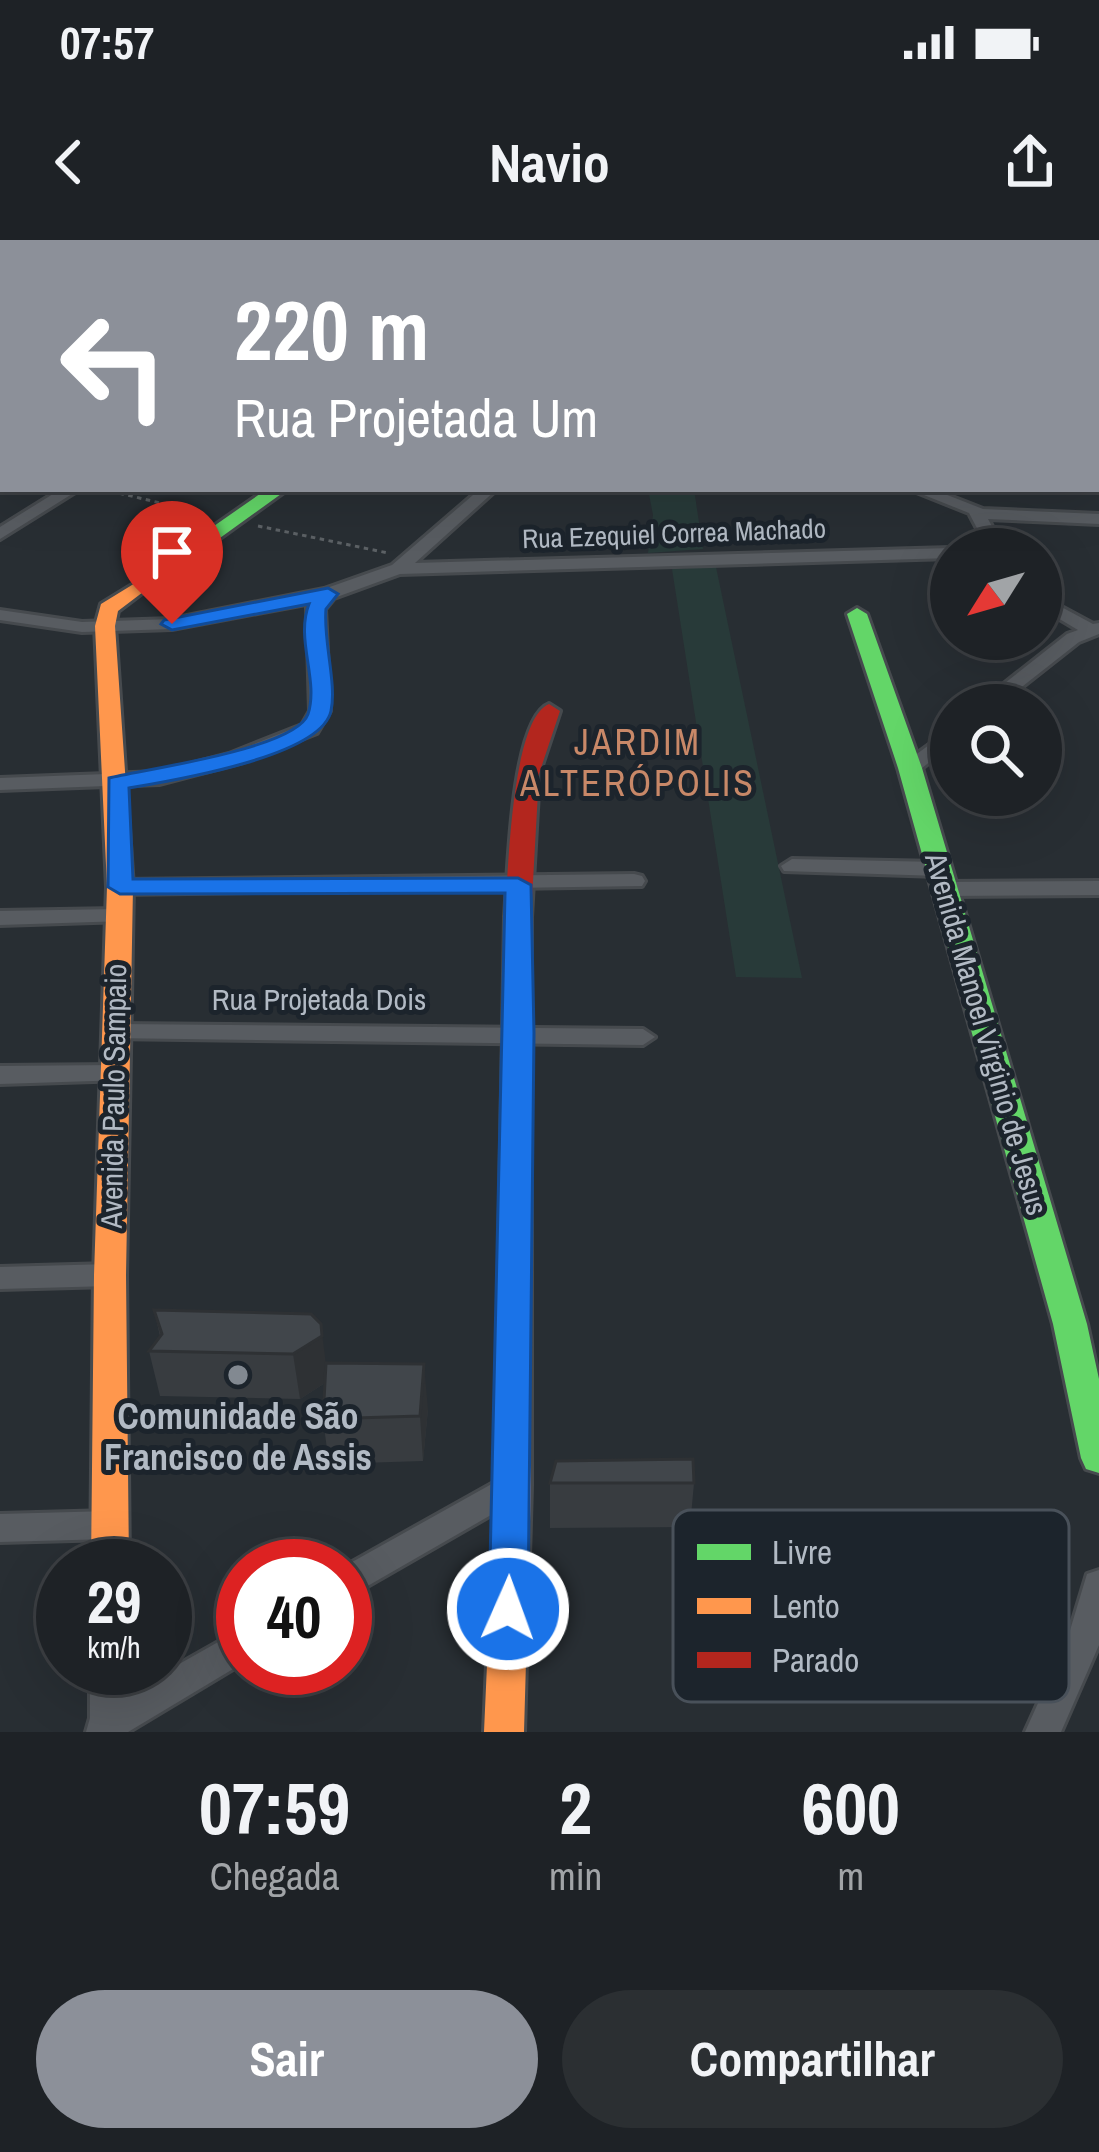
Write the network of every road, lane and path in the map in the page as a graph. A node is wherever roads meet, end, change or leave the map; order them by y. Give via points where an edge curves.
1 (67, 492) edge
2 (275, 492) edge
3 (486, 492) edge
4 (926, 492) edge
5 (978, 514) junction
6 (1096, 516) edge
7 (985, 528) edge
8 (0, 534) edge
9 (930, 554) edge
10 (398, 569) junction
11 (328, 594) junction
12 (1062, 612) edge
13 (857, 614) dead end
14 (0, 615) edge
15 (105, 626) junction
16 (1094, 628) edge
17 (1016, 684) edge
18 (549, 710) dead end
19 (930, 752) edge
20 (910, 768) junction
21 (117, 783) junction
22 (0, 784) edge
23 (792, 866) dead end
24 (942, 879) junction
25 (634, 881) dead end
26 (518, 885) junction
27 (120, 887) junction
28 (1099, 889) edge
29 (117, 916) junction
30 (0, 918) edge
31 (119, 1032) junction
32 (520, 1033) junction
33 (643, 1037) dead end
34 (116, 1074) junction
35 (0, 1075) edge
36 (110, 1275) junction
37 (0, 1278) edge
38 (1084, 1324) edge
39 (1099, 1458) edge
40 (513, 1486) junction
41 (110, 1525) junction
42 (0, 1528) edge
43 (110, 1539) edge
44 (372, 1568) edge
45 (1099, 1585) edge
46 (216, 1660) edge
47 (1069, 1673) edge
48 (107, 1695) edge
49 (1056, 1702) edge
50 (104, 1728) edge
51 (504, 1732) edge
52 (1043, 1732) edge

1 - 8 street
2 - 15 street via 109,608
3 - 10 street
4 - 5 street
5 - 6 street
5 - 7 street
9 - 10 street, Rua Ezequiel Correa Machado
10 - 11 street
11 - 15 street via 172,624
11 - 21 street via 316,608 320,711 310,729 197,769
12 - 16 street
13 - 20 street, Avenida Manoel Virginio de Jesus
14 - 15 street
15 - 21 street, Avenida Paulo Sampaio
16 - 17 street
18 - 26 street via 524,791
19 - 20 street
20 - 24 street, Avenida Manoel Virginio de Jesus
21 - 22 street
21 - 27 street, Avenida Paulo Sampaio
23 - 24 street
24 - 28 street
24 - 38 street, Avenida Manoel Virginio de Jesus
25 - 26 street
26 - 27 street
26 - 32 street
27 - 29 street, Avenida Paulo Sampaio
29 - 30 street
29 - 31 street, Avenida Paulo Sampaio
31 - 32 street, Rua Projetada Dois
31 - 34 street, Avenida Paulo Sampaio
32 - 33 street, Rua Projetada Dois
32 - 40 street
34 - 35 street
34 - 36 street, Avenida Paulo Sampaio
36 - 37 street
36 - 41 street, Avenida Paulo Sampaio
38 - 39 street, Avenida Manoel Virginio de Jesus
40 - 44 street
40 - 51 street
41 - 42 street
41 - 43 street, Avenida Paulo Sampaio
45 - 47 street
46 - 50 street
48 - 50 street
49 - 52 street

